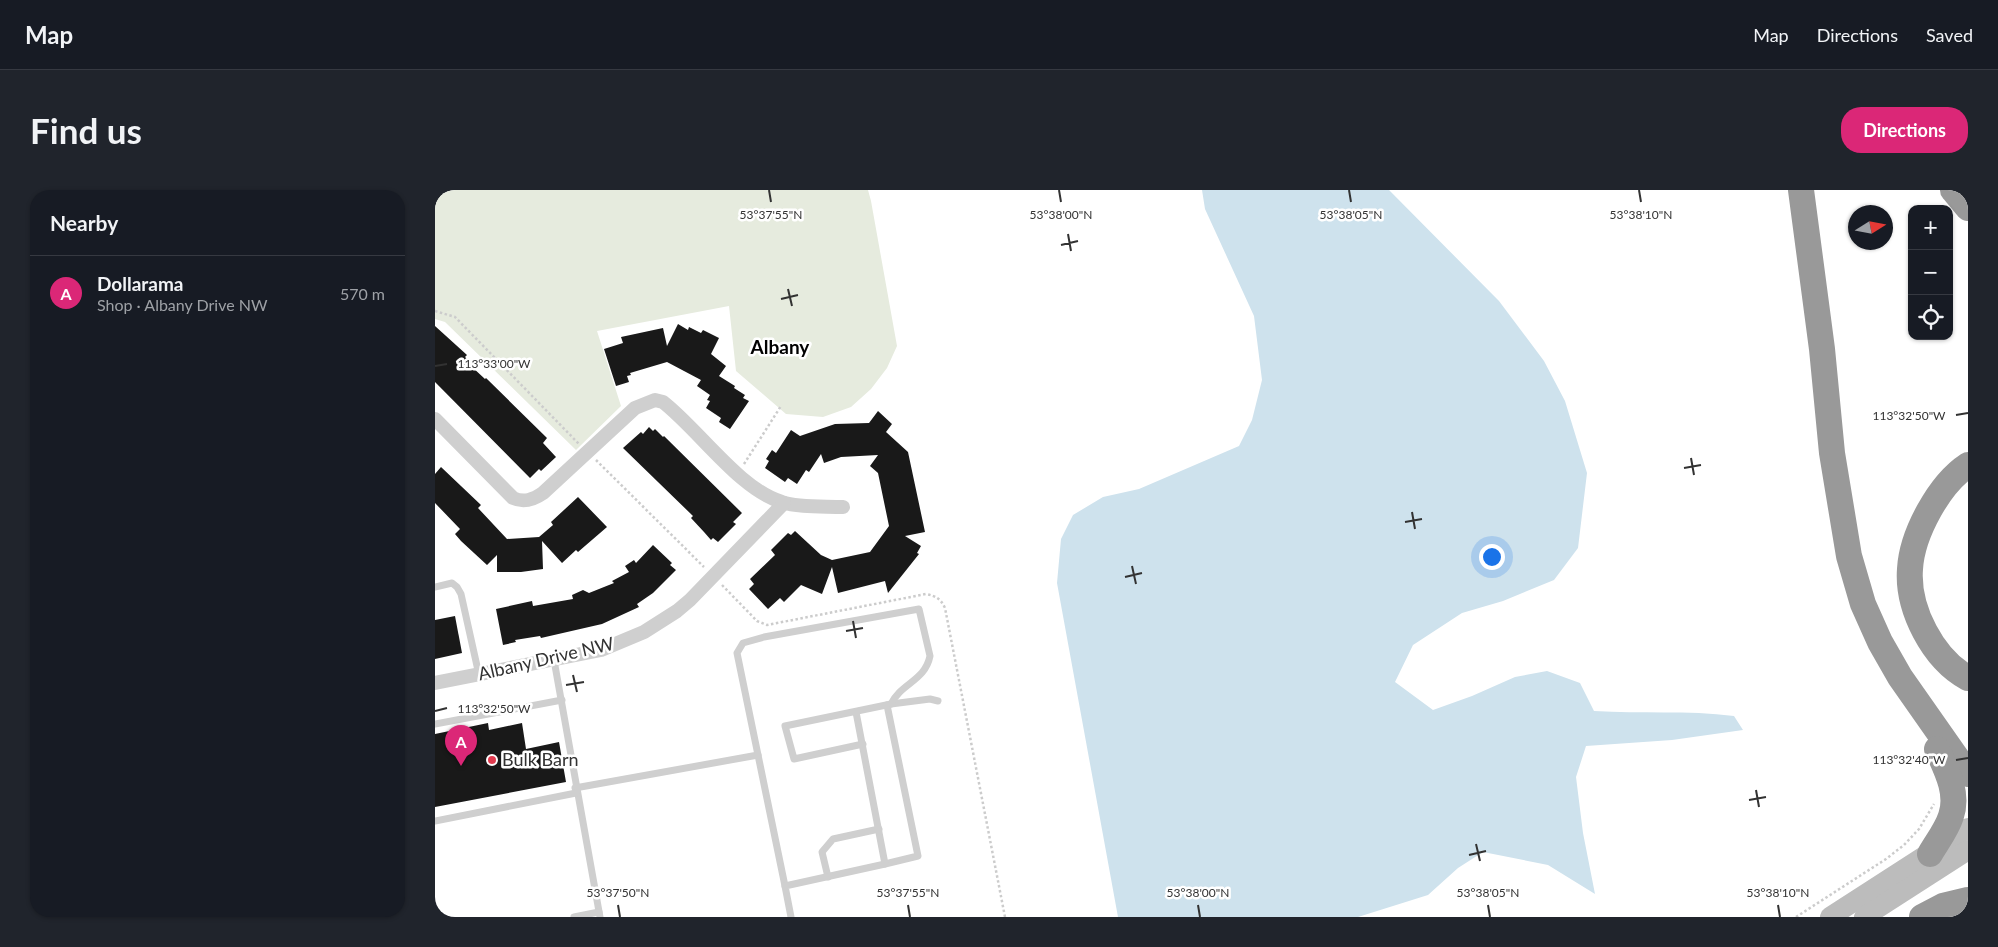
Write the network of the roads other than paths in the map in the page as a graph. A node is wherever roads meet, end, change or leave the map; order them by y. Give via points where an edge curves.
1 (1801, 190) edge
2 (1953, 190) edge
3 (1968, 208) edge
4 (435, 419) edge
5 (1968, 465) edge
6 (784, 503) junction
7 (843, 507) dead end
8 (435, 586) edge
9 (554, 660) junction
10 (479, 675) junction
11 (1968, 678) edge
12 (435, 683) edge
13 (1911, 692) junction
14 (562, 700) junction
15 (939, 701) dead end
16 (889, 704) junction
17 (856, 712) junction
18 (435, 724) edge
19 (863, 744) junction
20 (758, 755) junction
21 (1968, 774) edge
22 (576, 790) junction
23 (435, 821) edge
24 (1968, 828) edge
25 (879, 829) junction
26 (1968, 850) edge
27 (1930, 854) junction
28 (885, 864) junction
29 (828, 877) junction
30 (785, 886) junction
31 (1968, 900) edge
32 (599, 915) edge
33 (577, 917) edge
34 (791, 917) edge
35 (1830, 917) edge
36 (1864, 917) edge
37 (1922, 917) edge

1 - 13 highway via 1832,453 1849,556 1863,604 1880,642
2 - 3 highway
4 - 6 street via 507,492 520,501 529,501 537,498 635,408 655,400 671,408 738,474 765,495
5 - 11 highway via 1946,484 1935,502 1915,544 1909,569 1918,620 1935,648
6 - 7 street
6 - 9 street, Albany Drive NW via 677,611 644,632 601,650
8 - 10 lane via 451,583 461,594
9 - 10 street, Albany Drive NW
9 - 14 lane
10 - 12 street, Albany Drive NW
13 - 21 highway
13 - 27 highway via 1950,777 1951,816
14 - 18 lane
14 - 22 lane
15 - 16 lane via 930,699
16 - 17 lane
16 - 20 lane via 922,674 928,663 930,656 919,609 743,643 737,653
16 - 28 lane via 918,856
17 - 19 lane
17 - 19 lane via 785,726 794,759
19 - 25 lane
20 - 22 lane
20 - 30 lane
22 - 23 lane
22 - 32 lane
24 - 27 main road
25 - 28 lane
25 - 29 lane via 833,840 823,852
26 - 36 main road
27 - 35 main road
28 - 29 lane
29 - 30 lane
30 - 34 lane
31 - 37 highway via 1943,906
32 - 33 lane

